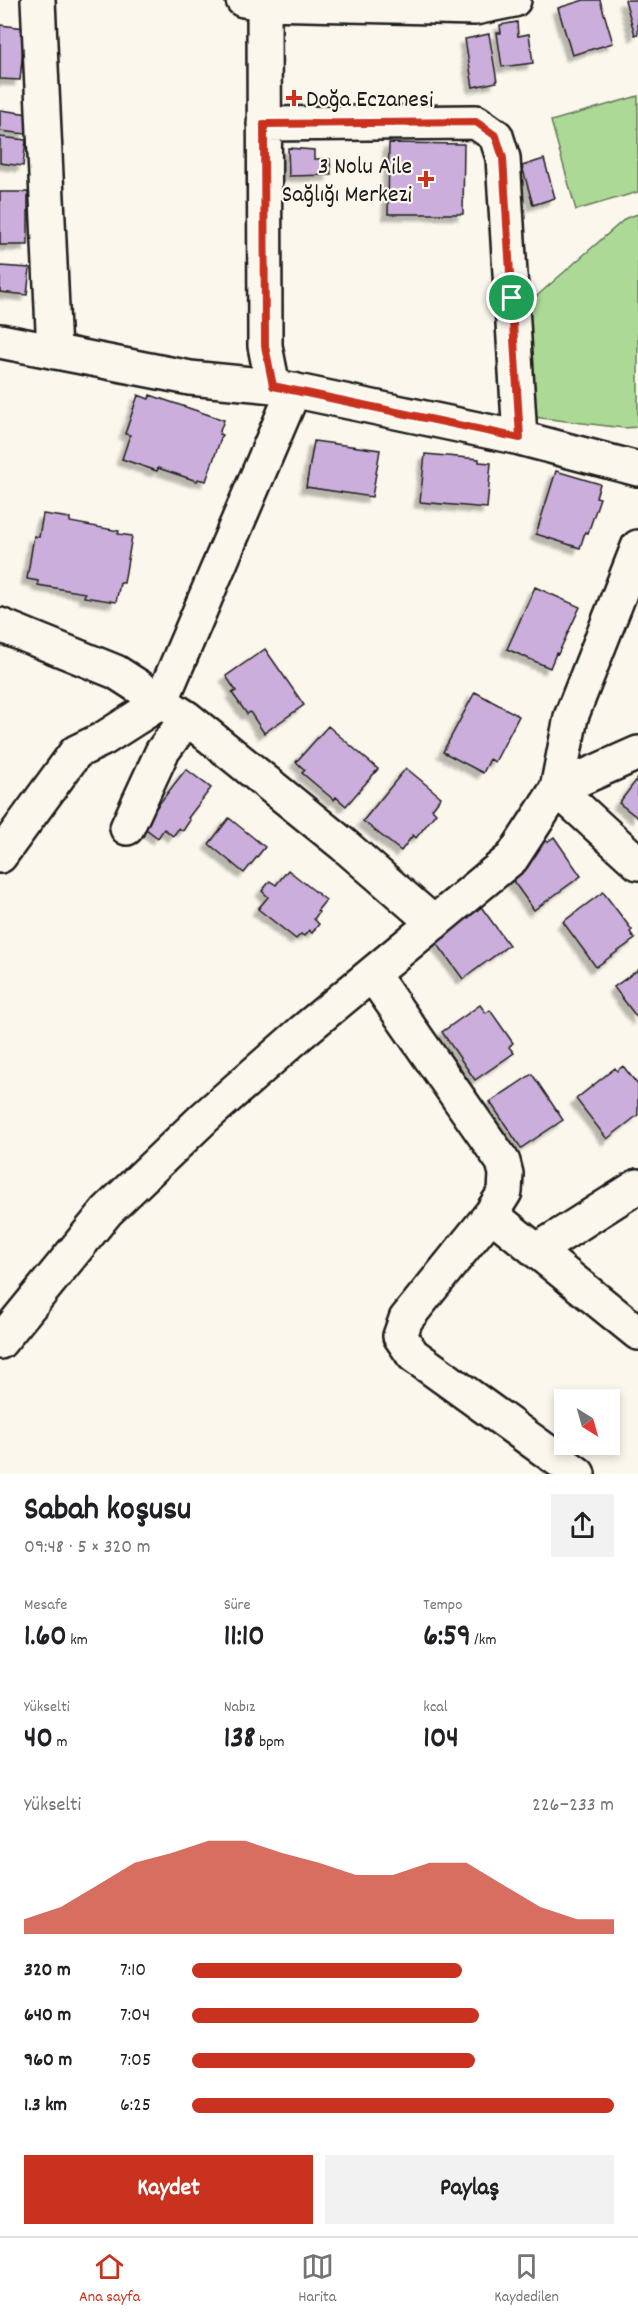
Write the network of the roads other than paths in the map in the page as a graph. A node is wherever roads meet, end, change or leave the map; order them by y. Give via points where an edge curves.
1 (38, 0) edge
2 (514, 0) edge
3 (257, 1) edge
4 (475, 4) edge
5 (264, 124) junction
6 (0, 341) edge
7 (54, 352) junction
8 (284, 388) junction
9 (520, 438) junction
10 (638, 469) edge
11 (638, 547) edge
12 (0, 625) edge
13 (174, 710) junction
14 (638, 753) edge
15 (557, 789) junction
16 (127, 828) dead end
17 (0, 856) edge
18 (638, 863) edge
19 (434, 923) junction
20 (372, 974) junction
21 (638, 1186) edge
22 (491, 1214) junction
23 (536, 1251) junction
24 (638, 1334) edge
25 (0, 1342) edge
26 (578, 1474) edge

1 - 7 street
2 - 4 street
3 - 4 street
3 - 5 street
5 - 8 street via 265,346
5 - 9 street via 476,122 496,136 503,158
6 - 7 street
7 - 8 street via 190,378
8 - 9 street
8 - 13 street
9 - 10 street
11 - 15 street via 571,717
12 - 13 street via 116,672
13 - 16 street via 162,752
13 - 17 street via 76,752
13 - 19 street via 344,845
14 - 15 street
15 - 18 street
15 - 19 street via 512,858
19 - 20 street
20 - 22 street via 503,1162 505,1192
20 - 25 street via 223,1102 106,1210
21 - 23 street
22 - 23 street
22 - 26 street via 406,1319 400,1336 413,1355
23 - 24 street

